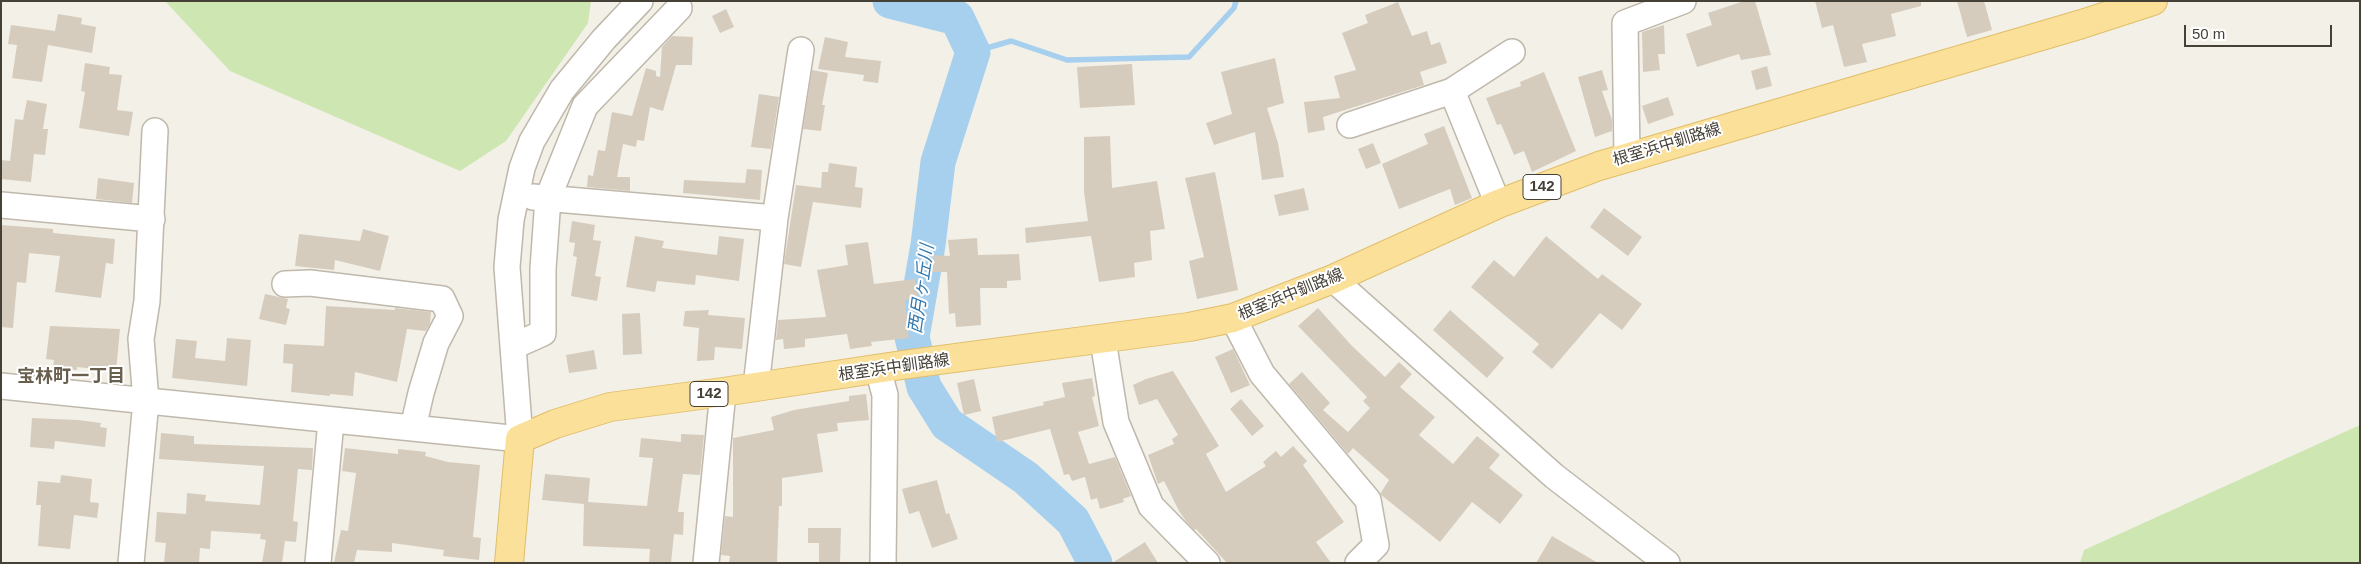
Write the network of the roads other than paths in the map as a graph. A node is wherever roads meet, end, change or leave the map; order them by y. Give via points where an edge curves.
1 (640, 1) edge
2 (1683, 1) edge
3 (2153, 1) edge
4 (679, 8) dead end
5 (801, 50) dead end
6 (1512, 52) dead end
7 (562, 90) junction
8 (1452, 91) junction
9 (585, 106) junction
10 (1350, 125) dead end
11 (155, 131) dead end
12 (1627, 157) junction
13 (516, 195) junction
14 (548, 198) junction
15 (1498, 204) junction
16 (1, 205) edge
17 (775, 218) junction
18 (152, 219) junction
19 (507, 268) junction
20 (543, 269) junction
21 (1333, 279) junction
22 (285, 284) dead end
23 (1233, 318) junction
24 (1103, 340) junction
25 (514, 346) junction
26 (890, 367) junction
27 (1, 386) edge
28 (756, 387) junction
29 (723, 392) junction
30 (146, 401) junction
31 (331, 421) junction
32 (413, 428) junction
33 (520, 439) junction
34 (130, 563) edge
35 (318, 563) edge
36 (509, 563) edge
37 (706, 563) edge
38 (883, 563) edge
39 (1207, 563) edge
40 (1358, 563) edge
41 (1667, 563) edge

1 - 7 street
2 - 12 street via 1624,23
3 - 12 main road, 根室浜中釧路線 / 142
4 - 9 street
5 - 17 street
6 - 8 street
7 - 9 street
7 - 13 street via 532,141
8 - 10 street
8 - 15 street
9 - 14 street
11 - 18 street
12 - 15 main road, 根室浜中釧路線 / 142
13 - 14 street
13 - 19 street
14 - 17 street
14 - 20 street
15 - 21 main road, 根室浜中釧路線 / 142
16 - 18 street
17 - 28 street
18 - 30 street via 148,301 141,339
19 - 20 street
19 - 25 street
20 - 25 street via 544,333
21 - 23 main road, 根室浜中釧路線 / 142
21 - 41 street via 1554,476
22 - 32 street via 310,283 442,299 450,316 436,343
23 - 24 main road, 根室浜中釧路線 / 142 via 1189,328
23 - 40 street via 1262,374 1368,500 1376,545
24 - 26 main road, 根室浜中釧路線 / 142
24 - 39 street via 1116,422 1151,506
25 - 33 street
26 - 28 main road, 根室浜中釧路線 / 142
26 - 38 street via 885,395
27 - 30 street
28 - 29 main road, 根室浜中釧路線 / 142
29 - 33 main road, 根室浜中釧路線 / 142 via 610,407
29 - 37 street
30 - 31 street
30 - 34 street
31 - 32 street
31 - 35 street
32 - 33 street
33 - 36 main road

